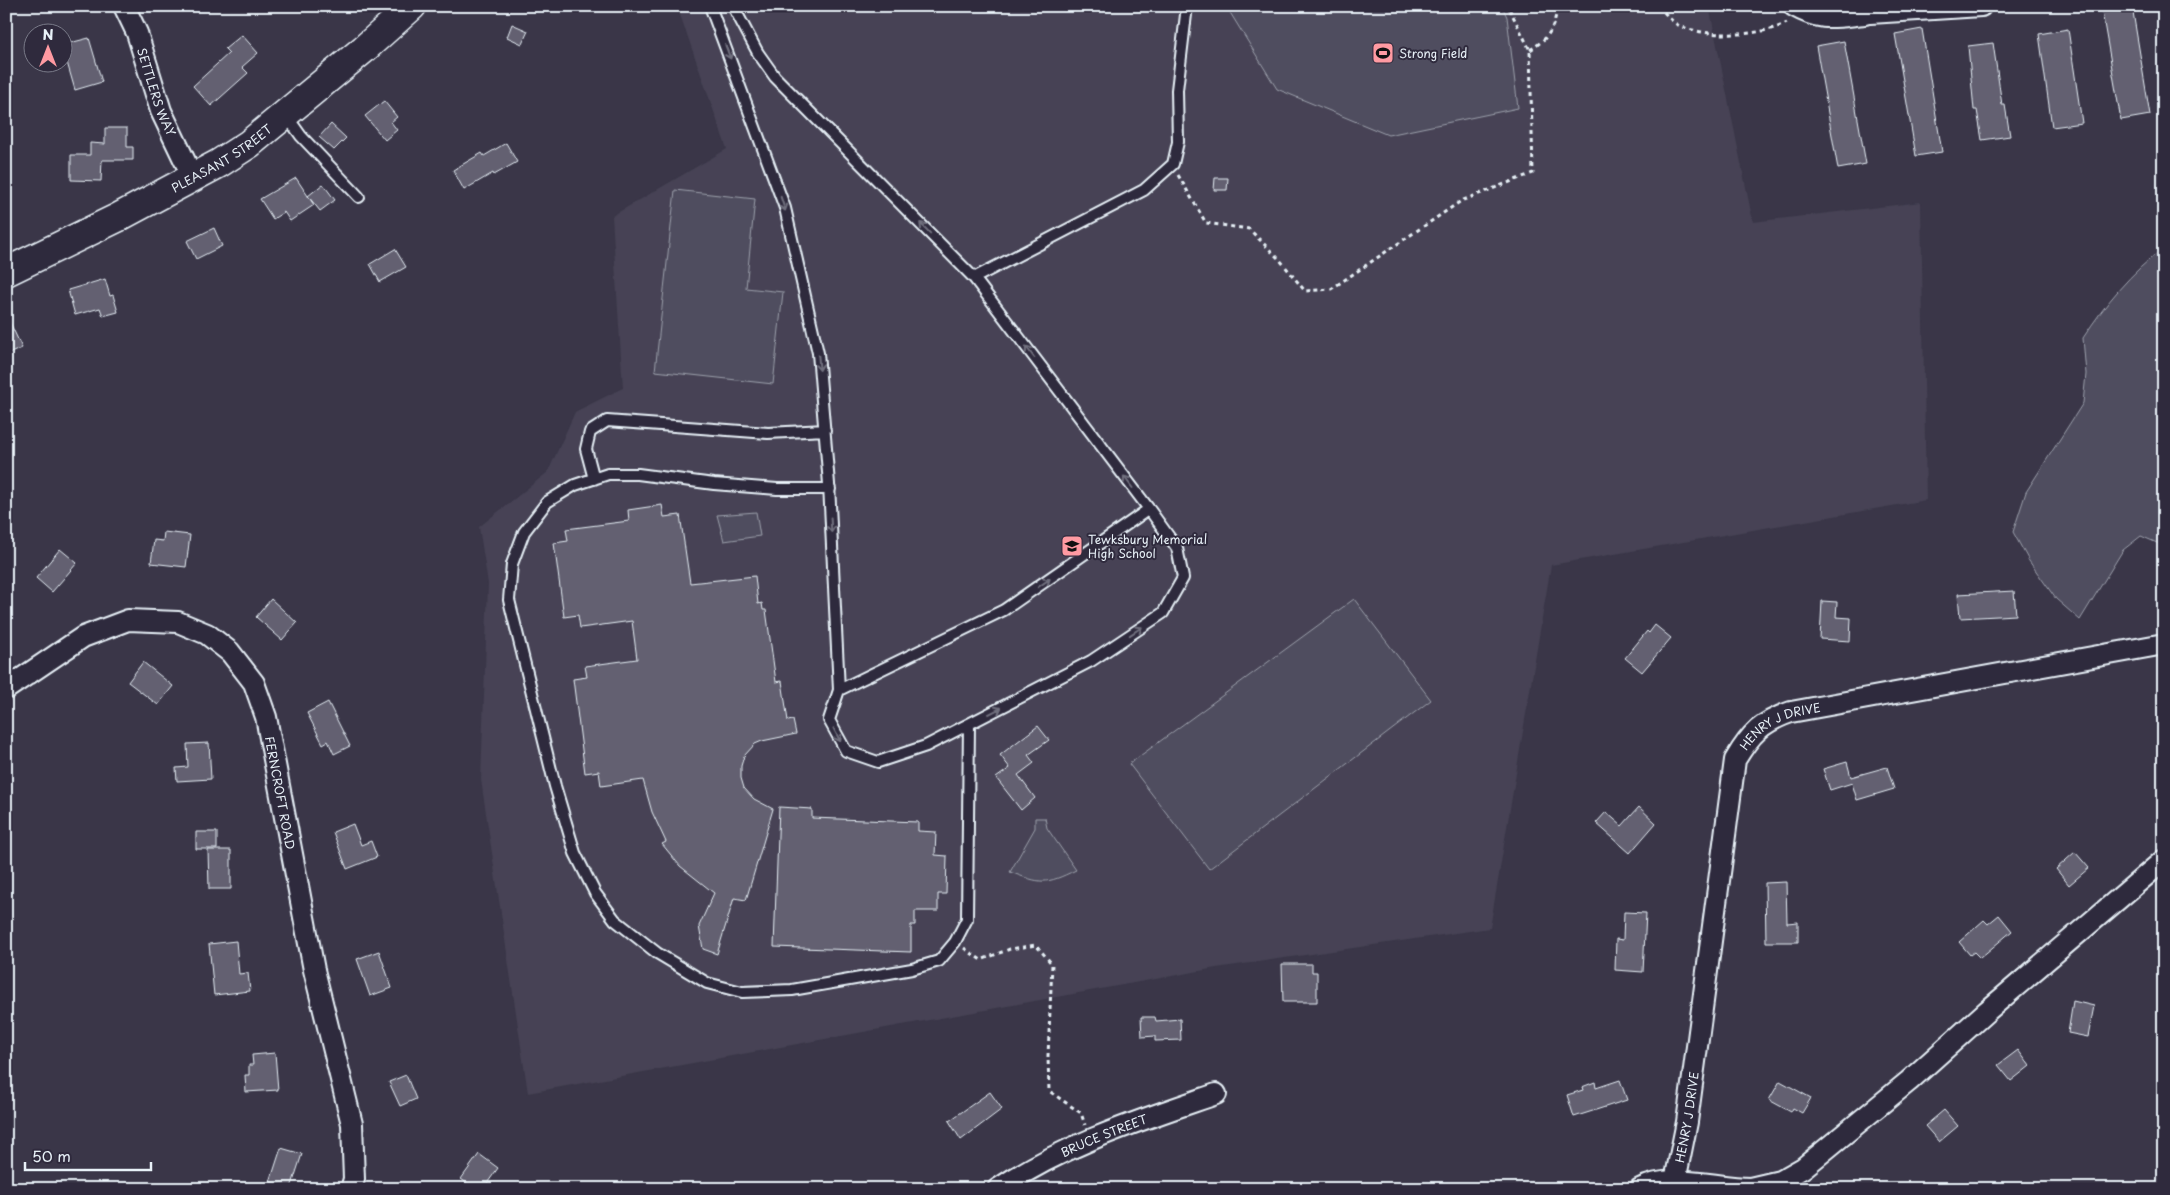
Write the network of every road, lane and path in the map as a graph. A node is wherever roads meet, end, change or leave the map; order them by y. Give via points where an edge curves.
1 (124, 6) edge
2 (412, 6) edge
3 (710, 6) edge
4 (733, 6) edge
5 (1187, 6) edge
6 (1508, 6) edge
7 (1558, 6) edge
8 (1659, 6) edge
9 (1981, 6) edge
10 (1800, 10) edge
11 (1864, 10) edge
12 (1530, 50) junction
13 (286, 114) junction
14 (1173, 164) junction
15 (193, 178) junction
16 (360, 197) dead end
17 (6, 272) edge
18 (974, 278) junction
19 (825, 430) junction
20 (594, 479) junction
21 (830, 489) junction
22 (1149, 509) junction
23 (2164, 644) edge
24 (6, 689) edge
25 (839, 690) junction
26 (969, 724) junction
27 (2164, 860) edge
28 (956, 942) junction
29 (1216, 1094) dead end
30 (1091, 1139) junction
31 (1675, 1181) junction
32 (351, 1189) edge
33 (998, 1189) edge
34 (1640, 1189) edge

1 - 15 street, SETTLERS WAY via 137,34 161,111
2 - 13 main road, PLEASANT STREET
3 -> 19 lane via 785,208 818,353
18 -> 4 lane via 775,77
5 - 14 lane via 1177,90 1178,142
6 - 12 path
7 - 12 path via 1546,40
8 - 10 path via 1676,24 1694,31 1724,34 1779,27
9 - 11 street
10 - 11 street via 1830,18 1865,14
12 - 14 path via 1533,173 1461,201 1331,289 1305,291 1249,229 1206,223
13 - 15 main road, PLEASANT STREET via 249,144
13 - 16 lane via 301,136
14 - 18 lane via 1144,190
15 - 17 main road, PLEASANT STREET
22 -> 18 lane
19 - 20 lane via 768,433 607,421 590,432 586,449
19 - 21 lane
20 - 21 lane via 608,474 638,474 777,489
20 - 28 lane via 575,485 547,502 524,532 512,564 509,600 575,853 595,893 615,920 657,953 707,983 742,992 792,990 912,969 939,961
21 -> 25 lane
25 -> 22 lane via 1004,610
26 -> 22 lane via 1091,660 1163,613 1183,578 1177,548
23 - 31 street, HENRY J DRIVE via 1792,712 1760,727 1747,740 1733,769 1687,1122
24 - 32 street, FERNCROFT ROAD via 83,637 128,620 178,622 207,634 230,652 254,683 266,717 314,970 352,1124 354,1179
25 -> 26 lane via 829,720 846,751 878,762 926,746
26 - 28 lane via 967,919
27 - 31 street, HENRY J DRIVE via 1896,1092 1791,1176 1750,1188
28 - 30 path via 981,960 1010,949 1036,945 1052,964 1048,1056 1050,1091 1081,1113
29 - 30 street, BRUCE STREET
30 - 33 street, BRUCE STREET
31 - 34 street, HENRY J DRIVE via 1659,1182

